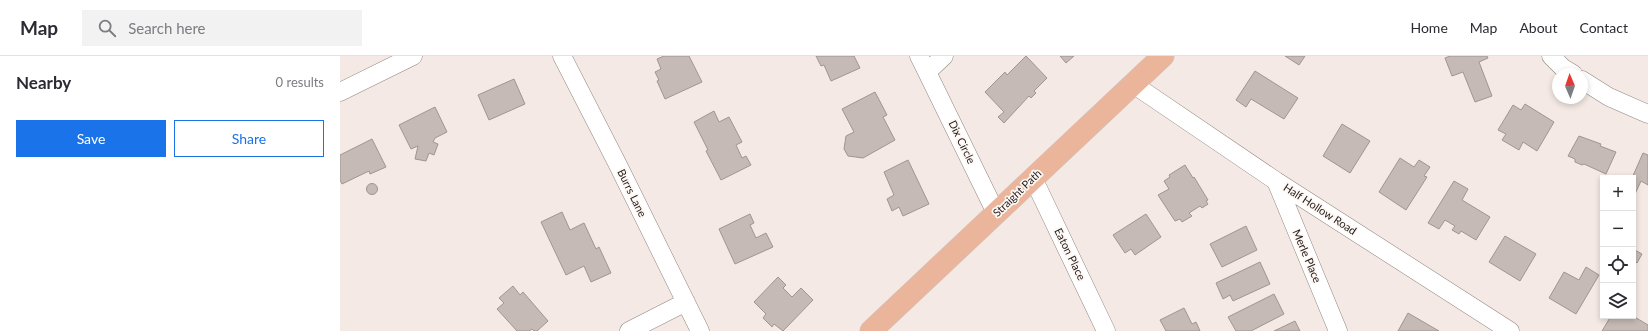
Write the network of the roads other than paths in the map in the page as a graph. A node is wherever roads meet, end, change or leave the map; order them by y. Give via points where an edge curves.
1 (413, 56) edge
2 (562, 56) edge
3 (944, 56) edge
4 (1162, 56) edge
5 (1551, 56) edge
6 (923, 64) edge
7 (1563, 68) edge
8 (1133, 84) junction
9 (1588, 84) edge
10 (340, 92) edge
11 (1648, 114) edge
12 (1033, 178) junction
13 (1276, 181) junction
14 (996, 213) junction
15 (686, 302) junction
16 (629, 331) edge
17 (700, 331) edge
18 (871, 331) edge
19 (1106, 331) edge
20 (1338, 331) edge
21 (1510, 331) edge

1 - 10 street
2 - 15 street, Burrs Lane
3 - 6 street, Dix Circle
4 - 8 main road, Straight Path
5 - 7 street
6 - 14 street, Dix Circle
8 - 12 main road, Straight Path
8 - 13 street, Half Hollow Road
9 - 11 street via 1609,97
12 - 14 main road, Straight Path
12 - 19 street, Eaton Place
13 - 20 street, Merle Place
13 - 21 street, Half Hollow Road
14 - 18 main road, Straight Path
15 - 16 street
15 - 17 street, Burrs Lane

